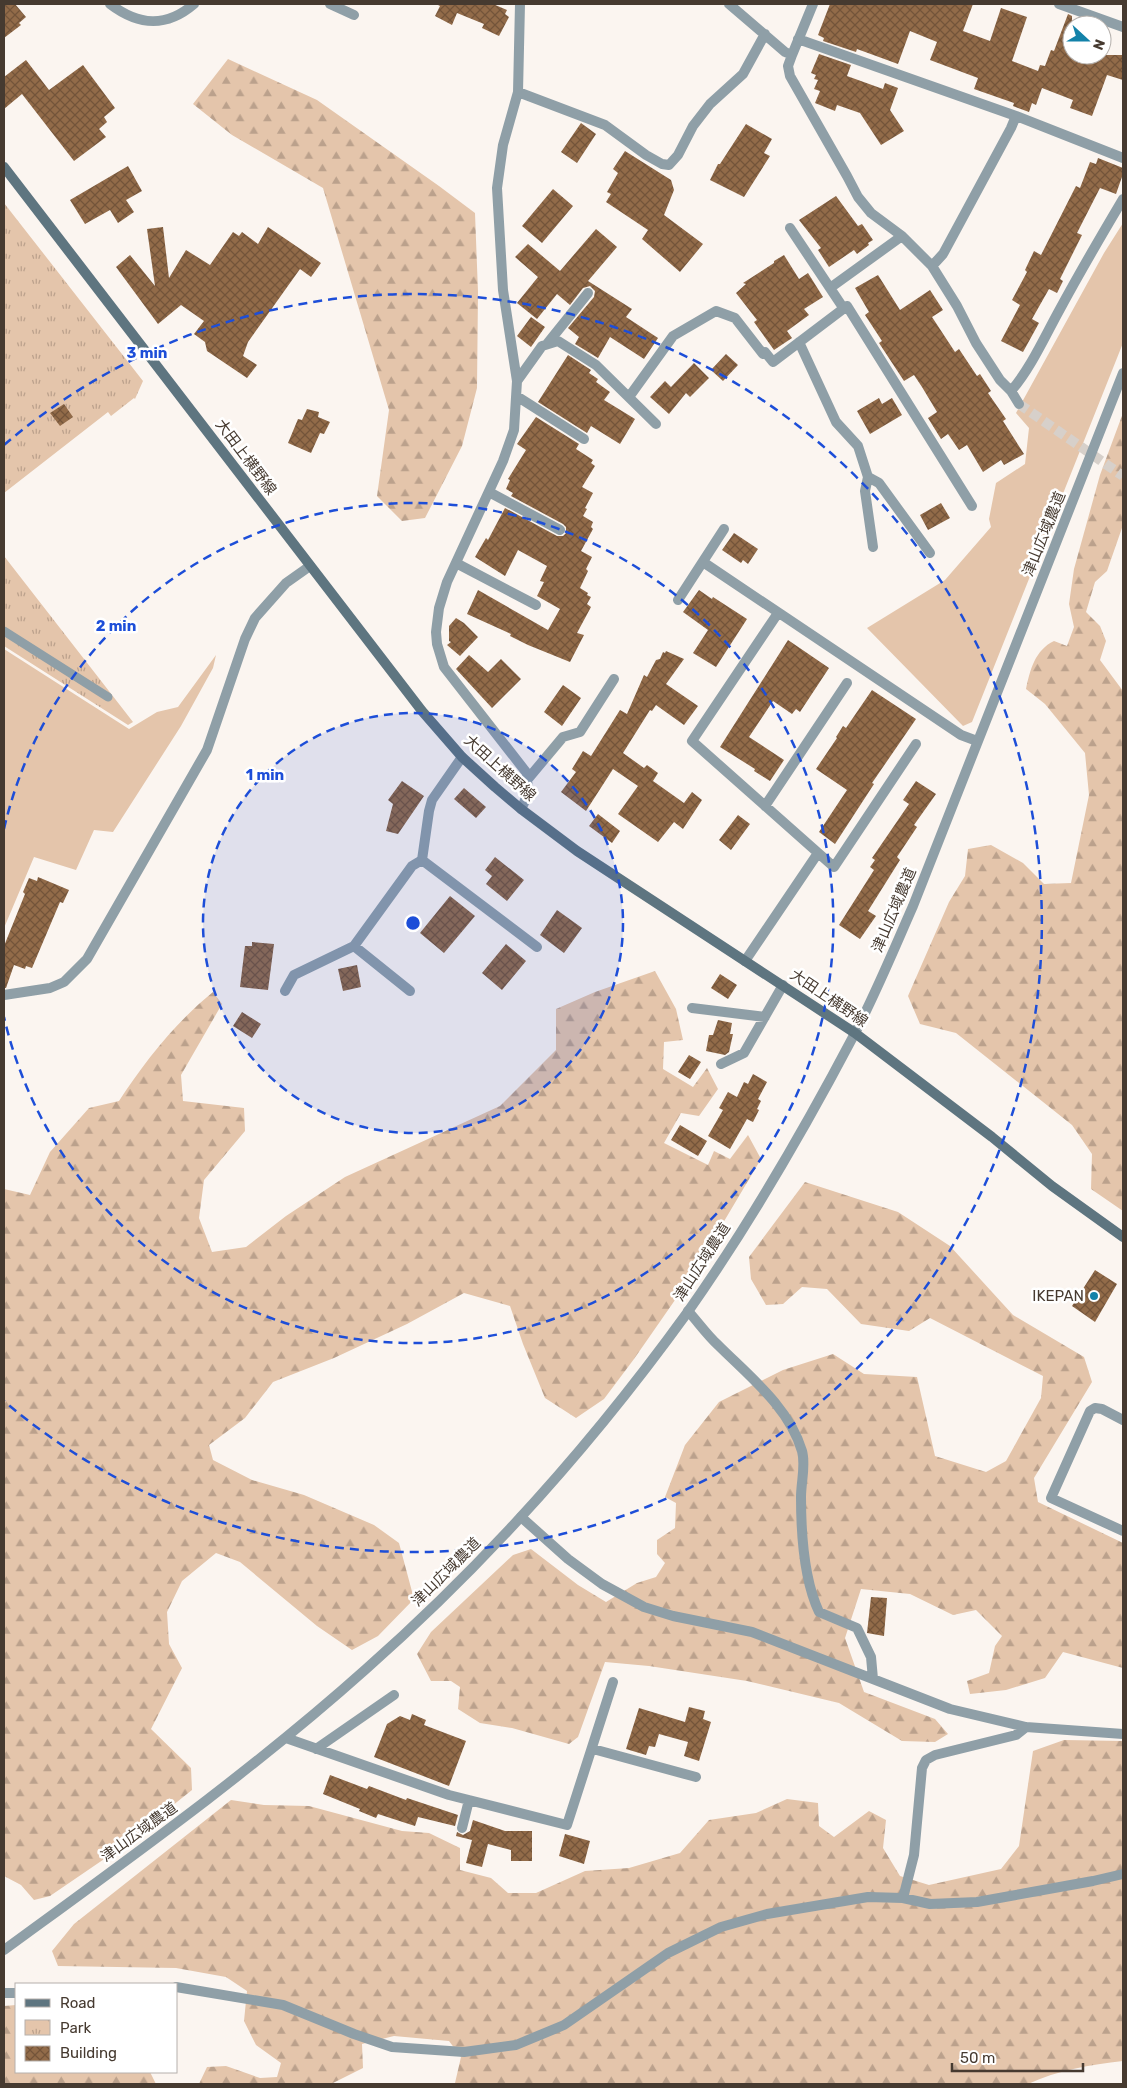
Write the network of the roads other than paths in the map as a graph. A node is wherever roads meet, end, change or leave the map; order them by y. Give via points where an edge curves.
1 (110, 4) edge
2 (194, 4) edge
3 (330, 4) edge
4 (520, 4) edge
5 (730, 4) edge
6 (813, 4) edge
7 (1059, 4) edge
8 (1078, 7) edge
9 (354, 14) dead end
10 (1123, 27) edge
11 (765, 34) junction
12 (798, 39) junction
13 (792, 55) junction
14 (518, 92) junction
15 (1016, 116) junction
16 (1123, 158) edge
17 (4, 167) edge
18 (1123, 199) edge
19 (790, 228) dead end
20 (902, 236) junction
21 (932, 266) junction
22 (830, 288) junction
23 (588, 293) dead end
24 (844, 309) junction
25 (799, 342) junction
26 (547, 344) junction
27 (1123, 373) edge
28 (517, 381) junction
29 (1011, 391) junction
30 (518, 397) junction
31 (629, 397) junction
32 (1019, 404) tunnel mouth
33 (656, 424) dead end
34 (584, 439) dead end
35 (868, 476) junction
36 (489, 492) junction
37 (972, 506) dead end
38 (724, 529) dead end
39 (560, 530) dead end
40 (873, 547) dead end
41 (930, 553) dead end
42 (703, 562) junction
43 (456, 563) junction
44 (310, 566) junction
45 (678, 600) dead end
46 (536, 606) dead end
47 (778, 613) junction
48 (4, 631) edge
49 (614, 679) dead end
50 (847, 683) dead end
51 (108, 696) dead end
52 (977, 741) junction
53 (916, 744) dead end
54 (462, 757) junction
55 (527, 780) junction
56 (764, 806) junction
57 (522, 809) junction
58 (818, 853) junction
59 (422, 860) junction
60 (354, 946) junction
61 (537, 947) dead end
62 (745, 960) junction
63 (783, 985) junction
64 (284, 991) dead end
65 (410, 992) dead end
66 (4, 995) edge
67 (692, 1008) dead end
68 (765, 1017) junction
69 (855, 1033) junction
70 (721, 1064) dead end
71 (1123, 1237) edge
72 (688, 1311) junction
73 (1123, 1420) edge
74 (521, 1517) junction
75 (1123, 1531) edge
76 (873, 1679) junction
77 (613, 1682) dead end
78 (394, 1695) dead end
79 (1026, 1727) junction
80 (1123, 1734) edge
81 (286, 1738) junction
82 (316, 1749) junction
83 (593, 1749) junction
84 (696, 1777) dead end
85 (469, 1800) junction
86 (462, 1828) dead end
87 (1123, 1874) edge
88 (903, 1898) junction
89 (4, 1950) edge
90 (178, 1987) edge

1 - 2 street via 124,14 147,22 177,17
3 - 9 street
4 - 14 street
5 - 11 street
6 - 12 street
7 - 8 street
8 - 10 street
11 - 13 street
11 - 14 street via 743,74 710,104 669,165 646,156 605,125
12 - 13 street
12 - 15 street
13 - 20 street via 788,66 790,76 858,197 880,220
14 - 28 street via 503,145 497,188 503,290
15 - 16 street
15 - 21 street via 943,254
17 - 44 main road, 大田上横野線
18 - 29 street
19 - 22 street
20 - 21 street
20 - 22 street
21 - 29 street via 976,343
22 - 24 street
23 - 26 street
24 - 25 street
24 - 37 street via 847,306
25 - 31 street via 773,362 735,318 716,311 673,336
25 - 35 street via 836,422 858,446
26 - 28 street via 542,346
26 - 31 street via 558,341 596,365
27 - 52 street, 津山広域農道
28 - 30 street
29 - 32 street
30 - 34 street
30 - 36 street via 514,430
31 - 33 street
35 - 40 street via 864,491
35 - 41 street via 879,483
36 - 39 street
36 - 43 street
38 - 42 street
42 - 45 street
42 - 47 street
43 - 46 street
43 - 55 street via 436,620 440,656 444,667 526,772
44 - 54 main road, 大田上横野線
44 - 66 street via 286,583 255,618 207,750 87,959 64,982 50,988
47 - 52 street via 961,734
47 - 56 street via 692,741
48 - 51 lane
49 - 55 street via 580,732 563,737
50 - 56 street
52 - 69 street, 津山広域農道 via 913,906
53 - 58 street via 834,868
54 - 57 main road, 大田上横野線
54 - 59 street via 432,800
55 - 57 street
56 - 58 street
57 - 62 main road, 大田上横野線 via 577,851
58 - 62 street
59 - 60 street via 412,866
59 - 61 street
60 - 64 street via 294,975
60 - 65 street
62 - 63 main road, 大田上横野線
63 - 68 street
63 - 69 main road, 大田上横野線
67 - 68 street
68 - 70 street via 744,1053
69 - 71 main road, 大田上横野線
69 - 72 street, 津山広域農道 via 779,1169
72 - 74 street, 津山広域農道 via 601,1425
72 - 76 street via 776,1404 797,1438 803,1453 801,1495 806,1560 816,1604 820,1612 857,1628 871,1657
73 - 75 street via 1102,1409 1090,1411 1051,1498
74 - 76 street via 602,1584 644,1607 752,1632
74 - 81 street, 津山広域農道 via 439,1602
76 - 79 street via 950,1709
77 - 83 street
78 - 82 street
79 - 80 street
79 - 88 street via 1016,1735 935,1754 926,1760 922,1768 914,1855
81 - 82 street
81 - 89 street, 津山広域農道 via 218,1793
82 - 85 street
83 - 84 street
83 - 85 street via 567,1825
85 - 86 street
87 - 88 street via 977,1902 930,1904
88 - 90 street via 868,1897 767,1914 721,1927 668,1953 564,2025 516,2046 464,2052 392,2046 283,2005

